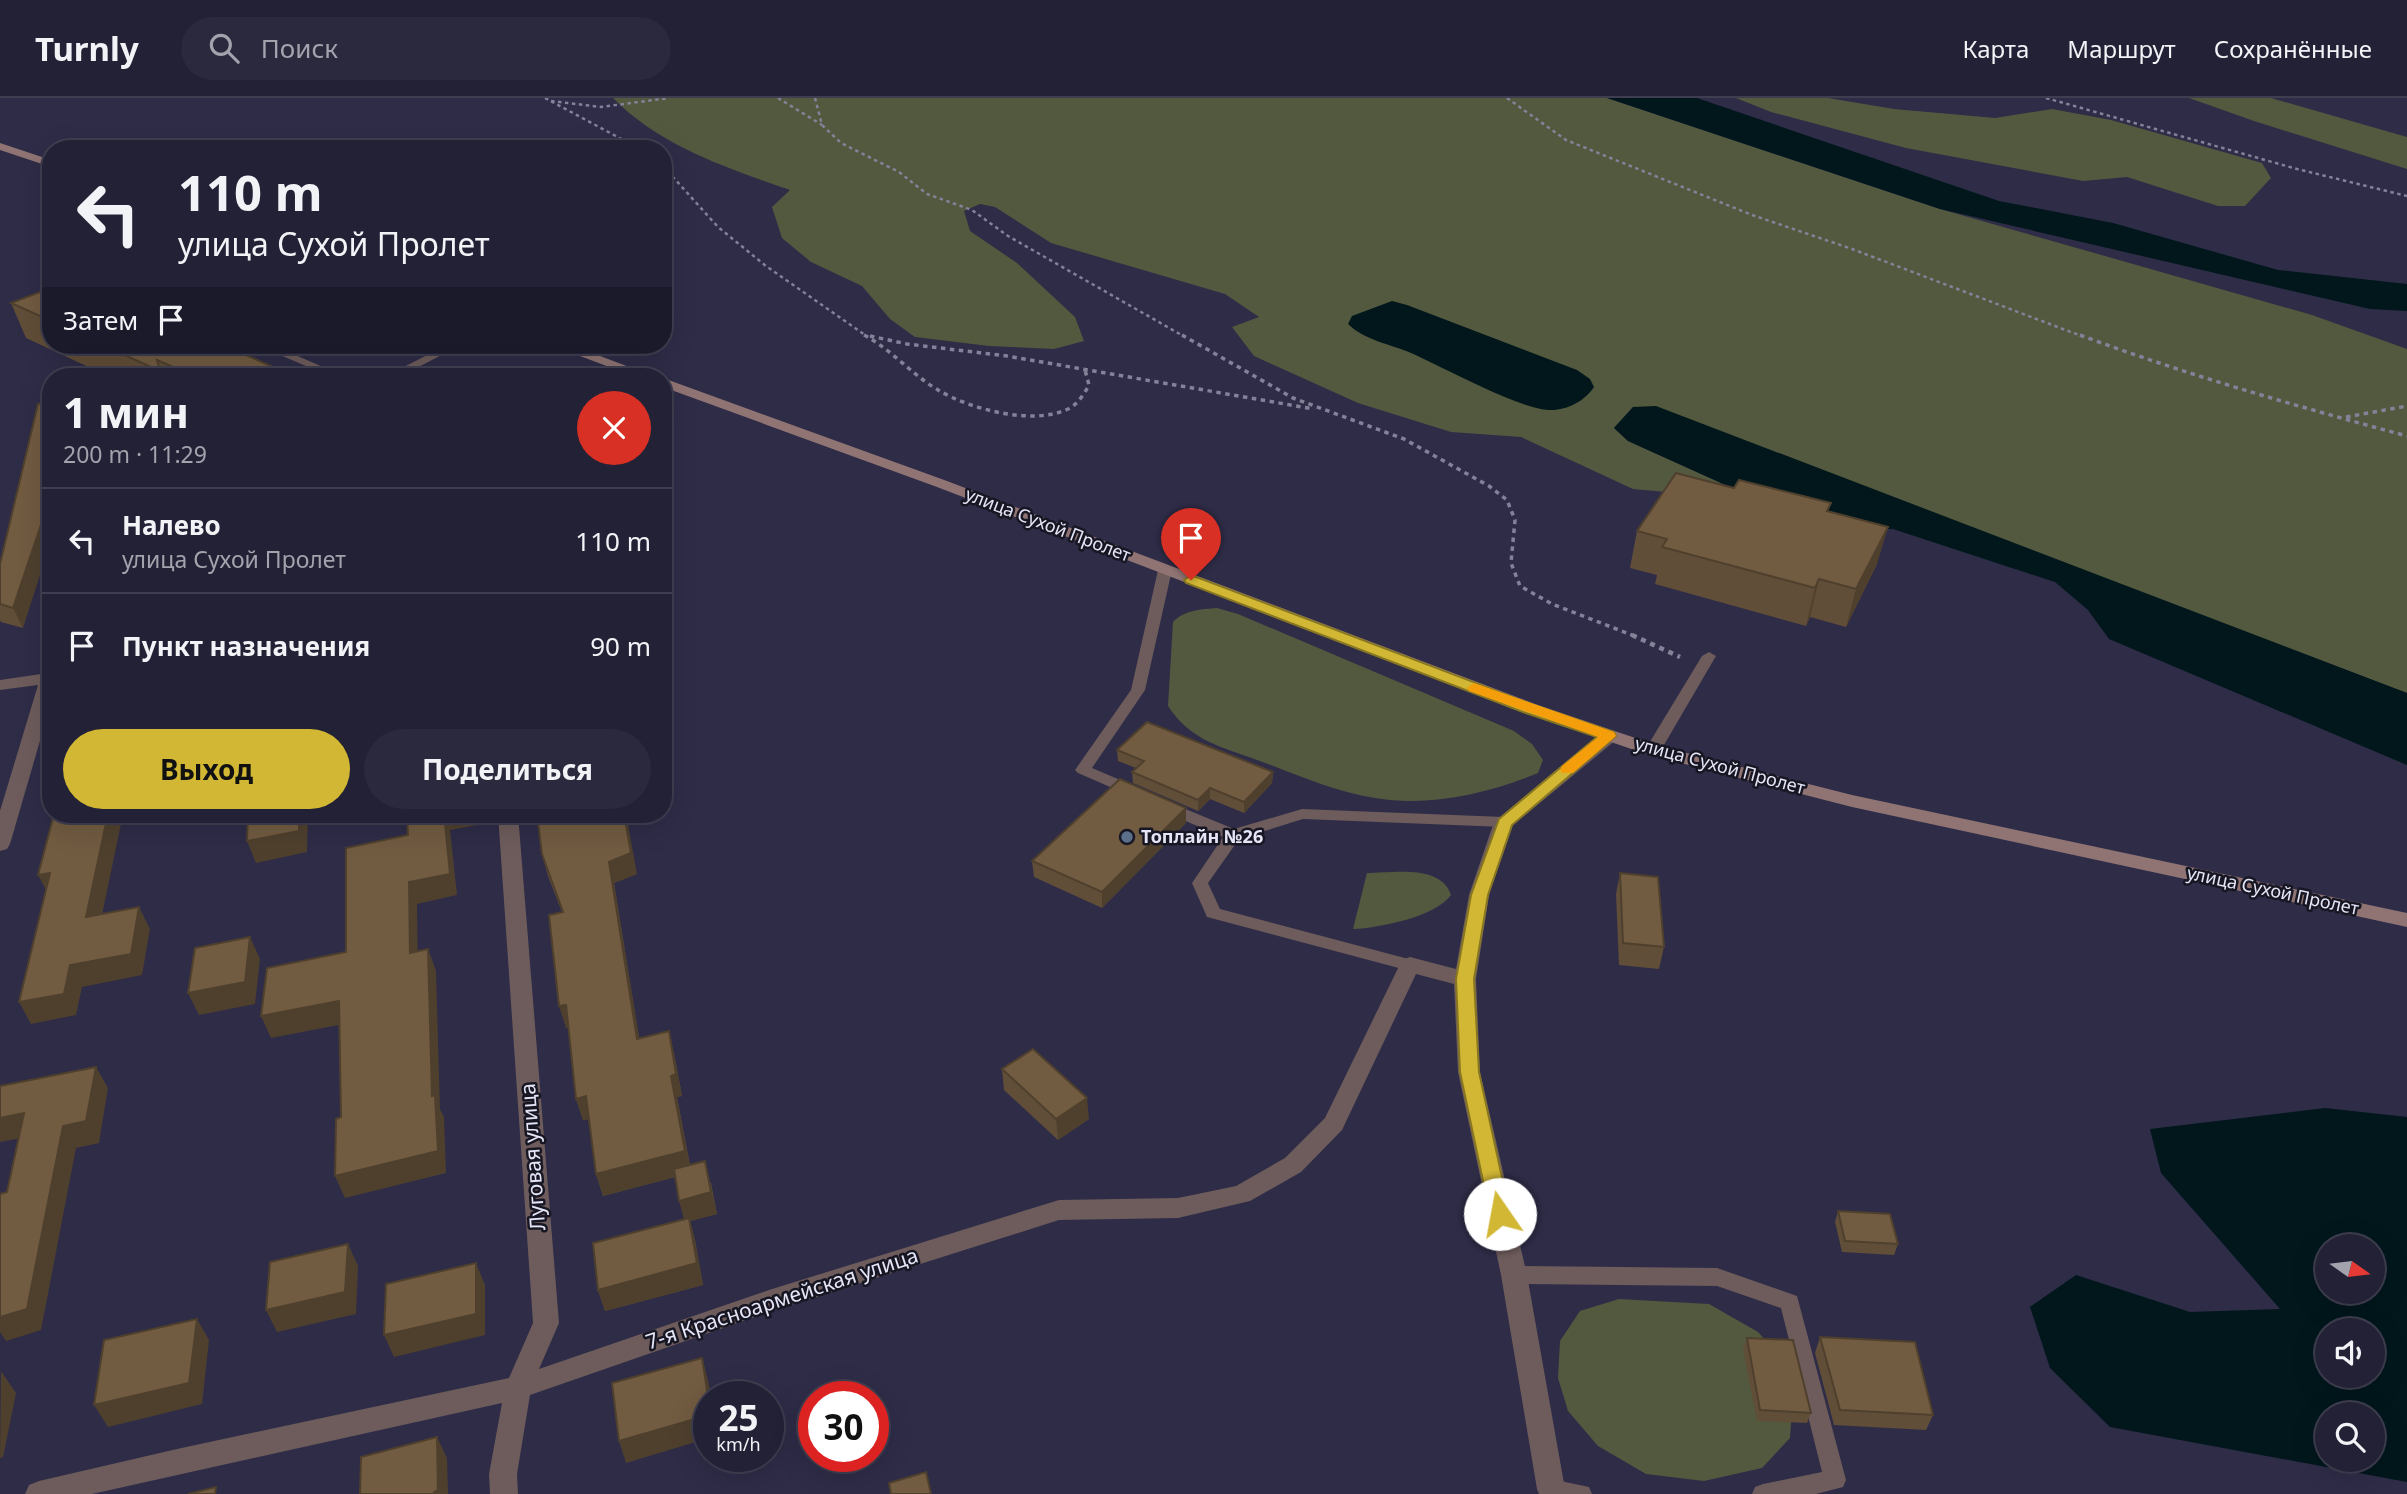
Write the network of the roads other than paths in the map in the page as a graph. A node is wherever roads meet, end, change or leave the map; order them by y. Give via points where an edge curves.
1 (0, 146) edge
2 (42, 161) edge
3 (285, 354) edge
4 (437, 354) edge
5 (584, 354) edge
6 (319, 368) edge
7 (408, 368) edge
8 (623, 368) edge
9 (672, 385) edge
10 (1165, 570) junction
11 (1709, 656) dead end
12 (42, 677) edge
13 (0, 685) edge
14 (42, 703) edge
15 (1609, 736) junction
16 (1653, 750) junction
17 (1504, 822) junction
18 (509, 823) edge
19 (1233, 835) junction
20 (0, 844) edge
21 (2407, 920) edge
22 (1410, 965) junction
23 (1465, 979) junction
24 (1514, 1275) junction
25 (518, 1388) junction
26 (1552, 1491) edge
27 (39, 1494) edge
28 (504, 1494) edge
29 (1581, 1494) edge
30 (1763, 1494) edge

1 - 2 main road
3 - 6 lane
4 - 7 lane
5 - 8 main road
9 - 10 main road, улица Сухой Пролет
10 - 15 main road, улица Сухой Пролет
10 - 19 lane via 1138,690 1083,770
11 - 16 lane
12 - 13 street
14 - 20 street
15 - 16 main road, улица Сухой Пролет
15 - 17 street
16 - 21 main road, улица Сухой Пролет via 1852,801
17 - 19 lane via 1302,814
17 - 23 street via 1479,895
18 - 25 street, Луговая улица via 546,1323
19 - 22 lane via 1200,883 1213,913
22 - 23 street
22 - 25 street, 7-я Красноармейская улица via 1334,1124 1293,1165 1242,1194 1178,1208 1059,1210 769,1301
23 - 24 street via 1469,1072
24 - 26 street
24 - 30 lane via 1717,1277 1790,1302 1835,1480
25 - 27 street, 7-я Красноармейская улица
25 - 28 street, Луговая улица
26 - 29 lane

